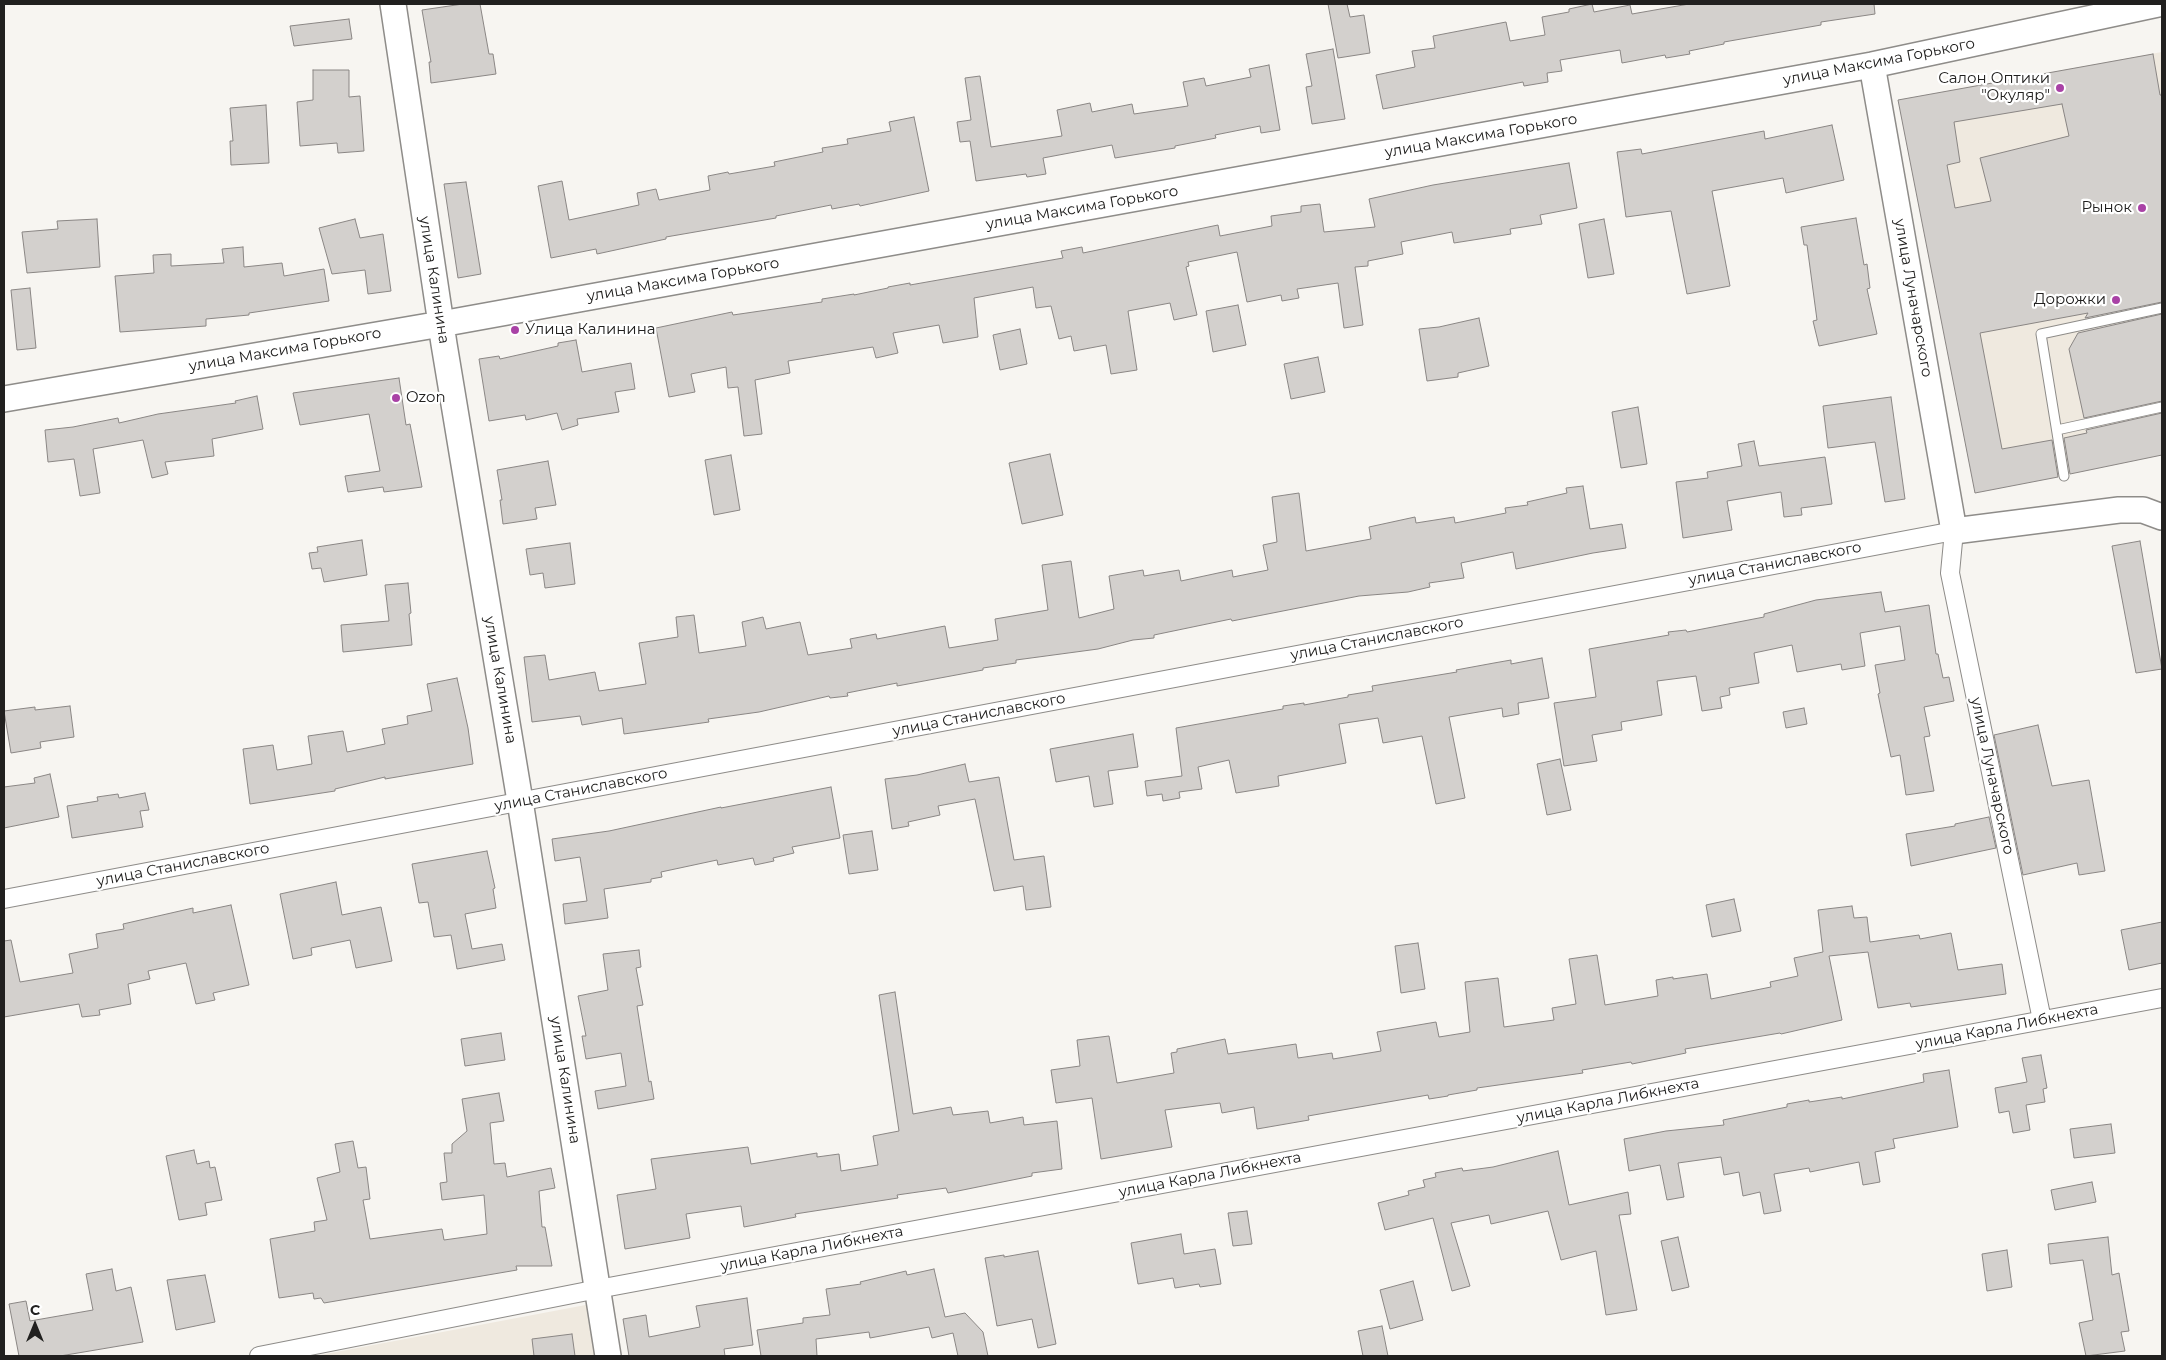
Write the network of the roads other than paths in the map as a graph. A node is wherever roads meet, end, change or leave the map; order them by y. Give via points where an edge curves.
1 (393, 4) edge
2 (2158, 4) edge
3 (2086, 12) edge
4 (1872, 65) junction
5 (2162, 308) edge
6 (440, 324) junction
7 (4, 398) edge
8 (2162, 407) edge
9 (2057, 430) junction
10 (2064, 476) dead end
11 (2162, 517) edge
12 (1954, 531) junction
13 (520, 801) junction
14 (4, 899) edge
15 (2162, 998) edge
16 (2042, 1020) junction
17 (598, 1290) junction
18 (259, 1356) edge
19 (608, 1356) edge

1 - 6 main road, улица Калинина
2 - 3 main road, улица Максима Горького
3 - 4 main road, улица Максима Горького
4 - 6 main road, улица Максима Горького
4 - 12 main road, улица Луначарского
5 - 9 lane via 2041,334
6 - 7 main road, улица Максима Горького
6 - 13 main road, улица Калинина
8 - 9 lane
9 - 10 lane
11 - 12 main road via 2143,510 2119,510
12 - 13 street, улица Станиславского
12 - 16 street, улица Луначарского via 1950,573
13 - 14 street, улица Станиславского
13 - 17 main road, улица Калинина
15 - 16 street, улица Карла Либкнехта
16 - 17 street, улица Карла Либкнехта
17 - 18 street, улица Карла Либкнехта
17 - 19 main road, улица Калинина

